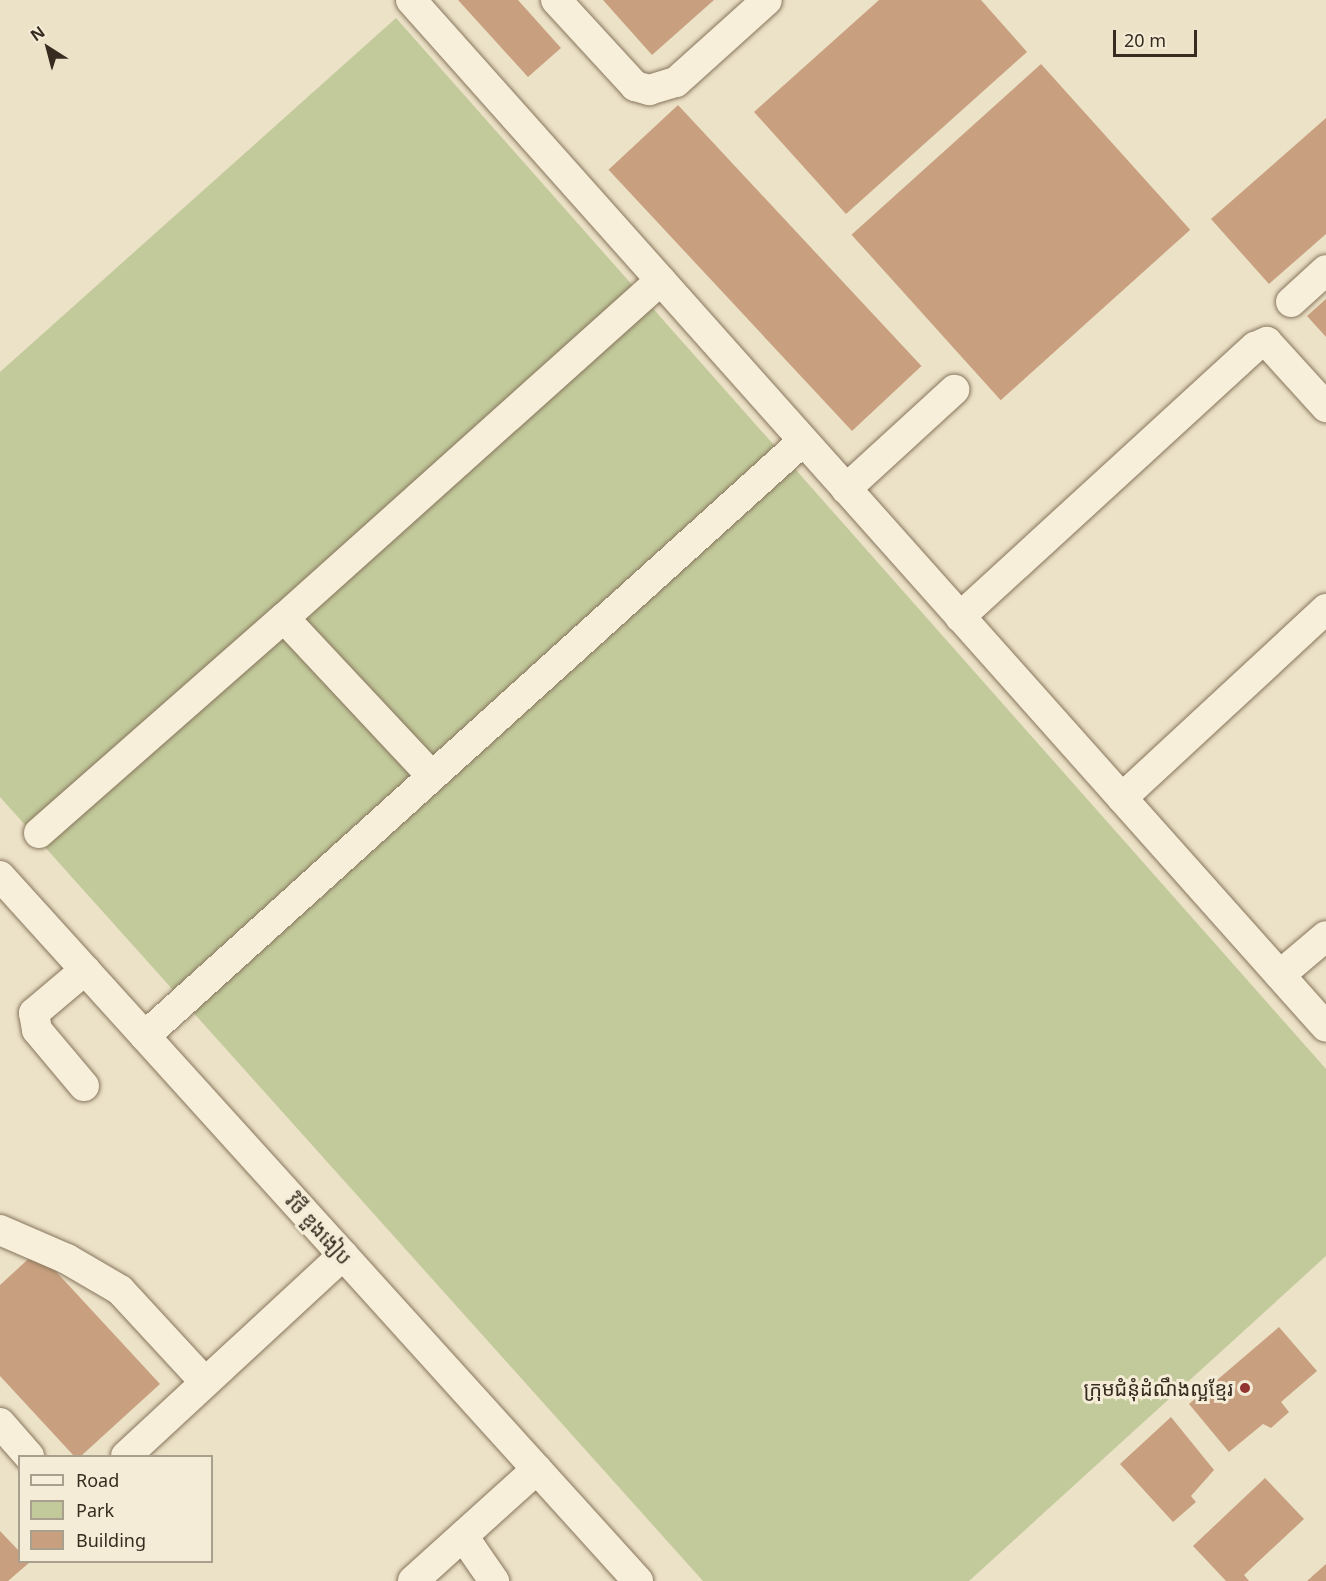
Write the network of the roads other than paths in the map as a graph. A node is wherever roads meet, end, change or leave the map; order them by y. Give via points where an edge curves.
1 (411, 0) edge
2 (556, 0) edge
3 (767, 0) edge
4 (1326, 270) edge
5 (661, 280) junction
6 (1291, 302) dead end
7 (954, 390) dead end
8 (1326, 407) edge
9 (803, 441) junction
10 (846, 489) junction
11 (1326, 609) edge
12 (960, 617) junction
13 (284, 618) junction
14 (432, 776) junction
15 (1122, 798) junction
16 (39, 833) dead end
17 (0, 876) edge
18 (1326, 936) edge
19 (85, 970) junction
20 (1280, 975) junction
21 (1326, 1027) edge
22 (145, 1036) junction
23 (84, 1086) dead end
24 (0, 1230) edge
25 (343, 1255) junction
26 (205, 1382) junction
27 (0, 1423) edge
28 (29, 1455) edge
29 (127, 1455) edge
30 (537, 1469) junction
31 (463, 1536) junction
32 (413, 1581) edge
33 (494, 1581) edge
34 (638, 1581) edge

1 - 5 street
2 - 3 street via 635,86 649,90 676,82
4 - 6 street
5 - 9 street
5 - 13 street
7 - 10 street
8 - 12 street via 1267,342 1255,347
9 - 10 street
9 - 14 street
10 - 12 street
11 - 15 street
12 - 15 street
13 - 14 street
13 - 16 street
14 - 22 street
15 - 20 street
17 - 19 street, វិថី ឌួងងៀប
18 - 20 street
19 - 22 street, វិថី ឌួងងៀប
19 - 23 street via 34,1013 37,1030
20 - 21 street
22 - 25 street, វិថី ឌួងងៀប
24 - 26 street via 67,1259 120,1290
25 - 26 street
25 - 30 street, វិថី ឌួងងៀប
26 - 29 street
27 - 28 street
30 - 31 street
30 - 34 street, វិថី ឌួងងៀប
31 - 32 street
31 - 33 street

